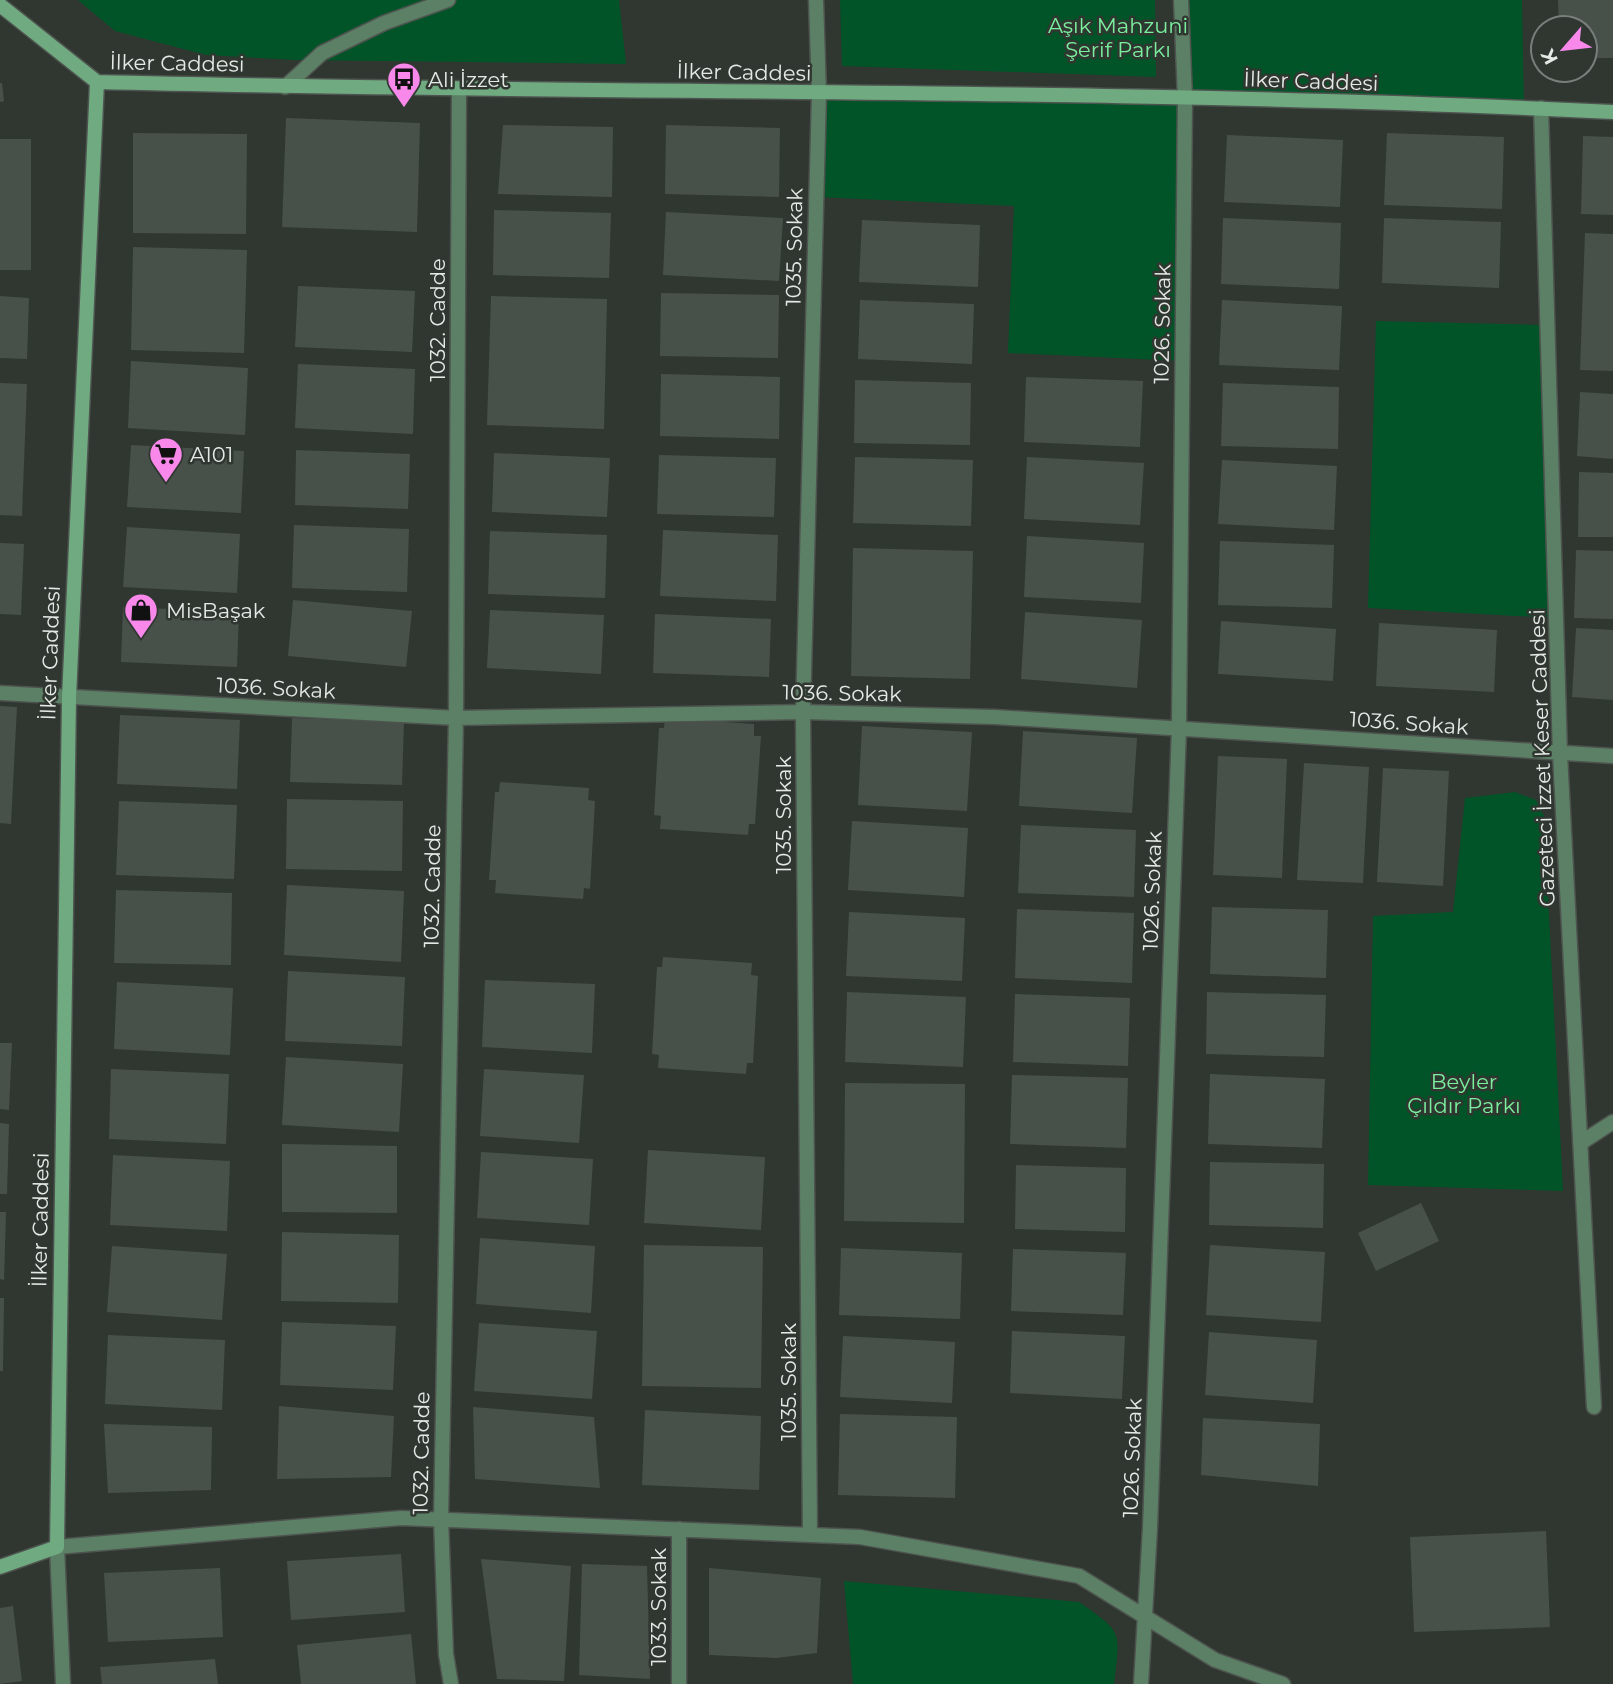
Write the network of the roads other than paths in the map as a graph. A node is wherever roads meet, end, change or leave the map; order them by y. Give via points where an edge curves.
1 (448, 0) edge
2 (816, 0) edge
3 (1181, 0) edge
4 (0, 5) edge
5 (97, 82) junction
6 (285, 87) junction
7 (459, 89) junction
8 (819, 94) junction
9 (1185, 99) junction
10 (1541, 108) junction
11 (1613, 112) edge
12 (0, 693) edge
13 (69, 698) junction
14 (803, 712) junction
15 (456, 718) junction
16 (1179, 728) junction
17 (1560, 754) junction
18 (1613, 756) edge
19 (1613, 1122) edge
20 (1582, 1142) junction
21 (1594, 1406) dead end
22 (441, 1519) junction
23 (679, 1529) junction
24 (810, 1535) junction
25 (57, 1547) junction
26 (0, 1567) edge
27 (1147, 1619) junction
28 (62, 1684) edge
29 (451, 1684) edge
30 (679, 1684) edge
31 (1141, 1684) edge
32 (1283, 1684) edge

1 - 6 street via 321,53
2 - 8 street, 1035. Sokak
3 - 9 street, 1026. Sokak
4 - 5 main road
5 - 6 main road, İlker Caddesi
5 - 13 main road, İlker Caddesi
6 - 7 main road, İlker Caddesi
7 - 8 main road, İlker Caddesi
7 - 15 street, 1032. Cadde
8 - 9 main road, İlker Caddesi
8 - 14 street, 1035. Sokak
9 - 10 main road, İlker Caddesi
9 - 16 street, 1026. Sokak
10 - 11 main road, İlker Caddesi
10 - 17 street, Gazeteci İzzet Keser Caddesi
12 - 13 street, 1036. Sokak
13 - 15 street, 1036. Sokak
13 - 25 main road, İlker Caddesi
14 - 15 street, 1036. Sokak
14 - 16 street, 1036. Sokak
14 - 24 street, 1035. Sokak
15 - 22 street, 1032. Cadde
16 - 17 street, 1036. Sokak
16 - 27 street, 1026. Sokak
17 - 18 street, 1036. Sokak
17 - 20 street, Gazeteci İzzet Keser Caddesi
19 - 20 street
20 - 21 street, Gazeteci İzzet Keser Caddesi
22 - 23 street
22 - 25 street via 401,1518
22 - 29 street, 1032. Cadde
23 - 24 street
23 - 30 street, 1033. Sokak
24 - 27 street via 860,1537 1079,1576
25 - 26 main road
25 - 28 street
27 - 31 street, 1026. Sokak
27 - 32 street via 1215,1660

